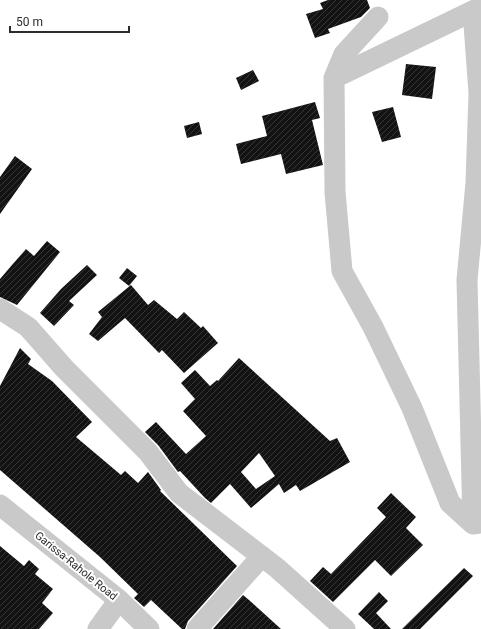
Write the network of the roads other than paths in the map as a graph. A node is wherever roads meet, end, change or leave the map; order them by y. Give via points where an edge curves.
1 (477, 9) edge
2 (378, 16) dead end
3 (334, 78) junction
4 (0, 309) edge
5 (0, 505) edge
6 (477, 524) edge
7 (262, 556) junction
8 (119, 600) junction
9 (98, 629) edge
10 (149, 629) edge
11 (197, 629) edge
12 (345, 629) edge

1 - 3 street
1 - 6 street via 479,93 476,183 467,280
2 - 3 street via 344,54
3 - 6 street via 335,192 342,271 373,327 412,408 450,503
4 - 7 street via 28,327 64,368 148,452 179,494
5 - 8 street, Garissa-Rahole Road
7 - 11 street
7 - 12 street
8 - 9 street
8 - 10 street, Garissa-Rahole Road

